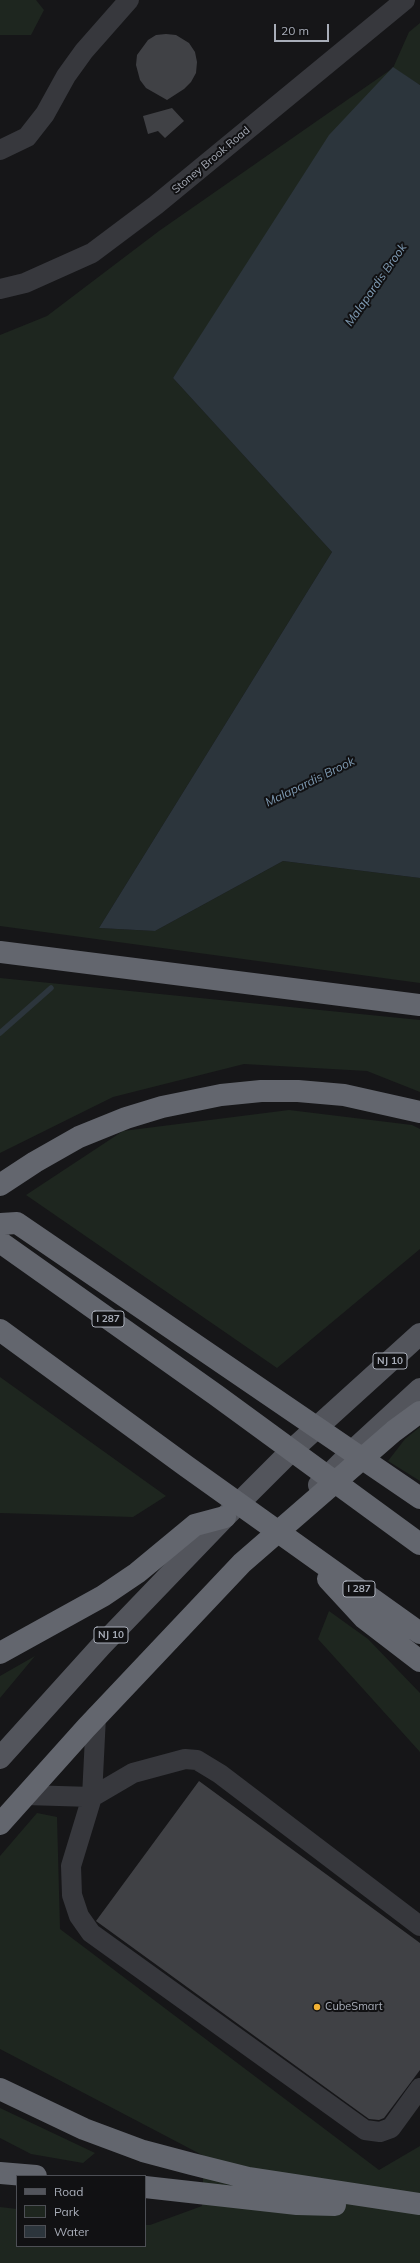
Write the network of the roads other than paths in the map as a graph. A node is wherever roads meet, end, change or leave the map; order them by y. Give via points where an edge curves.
1 (129, 0) edge
2 (405, 0) edge
3 (0, 150) edge
4 (0, 289) edge
5 (0, 952) edge
6 (420, 1005) edge
7 (420, 1112) edge
8 (0, 1185) edge
9 (0, 1224) edge
10 (0, 1242) edge
11 (0, 1330) edge
12 (420, 1334) edge
13 (420, 1389) edge
14 (420, 1412) edge
15 (420, 1498) edge
16 (225, 1517) junction
17 (420, 1544) edge
18 (297, 1545) junction
19 (242, 1563) junction
20 (420, 1633) edge
21 (0, 1653) edge
22 (420, 1661) edge
23 (96, 1716) junction
24 (0, 1758) edge
25 (26, 1795) junction
26 (92, 1797) junction
27 (0, 1824) edge
28 (420, 1926) edge
29 (420, 2088) edge
30 (0, 2089) edge
31 (0, 2173) edge
32 (24, 2175) edge
33 (146, 2187) edge
34 (420, 2206) edge

1 - 3 street via 84,51 66,76 45,114 27,137
2 - 4 street, Stoney Brook Road via 156,205 92,253 25,283
5 - 6 highway
7 - 8 highway via 344,1095 298,1091 221,1095 162,1107 79,1137
9 - 15 highway via 17,1223
10 - 17 highway, I 287
11 - 18 highway, I 287
12 - 16 main road, NJ 10 via 293,1449
13 - 19 main road via 358,1446
14 - 19 highway via 394,1431
16 - 21 highway via 195,1525 137,1573 103,1596
16 - 24 main road, NJ 10 via 101,1646
18 - 20 highway, I 287
18 - 22 highway via 364,1618
19 - 23 highway
23 - 25 highway
23 - 26 street
25 - 26 street
25 - 27 highway
26 - 28 street via 133,1773 185,1759 197,1760 220,1774
26 - 29 street via 71,1866 72,1895 79,1916 91,1934 365,2130 380,2132 391,2128
30 - 34 highway via 84,2129 143,2151 248,2178
31 - 32 highway
33 - 34 highway via 296,2204

